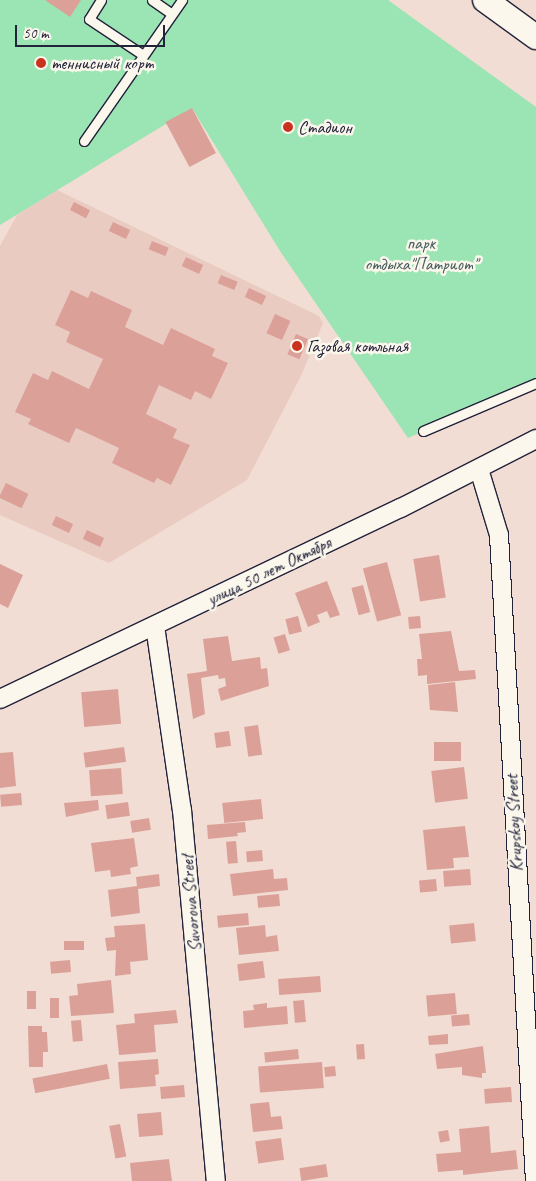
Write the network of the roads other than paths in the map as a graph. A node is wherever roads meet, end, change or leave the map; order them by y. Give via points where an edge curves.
1 (101, 0) edge
2 (152, 0) edge
3 (182, 0) edge
4 (485, 0) edge
5 (172, 14) junction
6 (536, 37) edge
7 (143, 55) junction
8 (84, 141) dead end
9 (536, 382) edge
10 (423, 431) dead end
11 (536, 438) edge
12 (479, 469) junction
13 (155, 626) junction
14 (0, 699) edge
15 (216, 1181) edge
16 (535, 1181) edge

1 - 7 lane via 88,19
2 - 5 lane
3 - 5 lane
4 - 6 main road
5 - 7 lane
7 - 8 lane
9 - 10 lane
11 - 12 street, улица 50 лет Октября
12 - 13 street, улица 50 лет Октября
12 - 16 street, Krupskoy Street via 500,536
13 - 14 street, улица 50 лет Октября
13 - 15 street, Suvorova Street via 182,810

